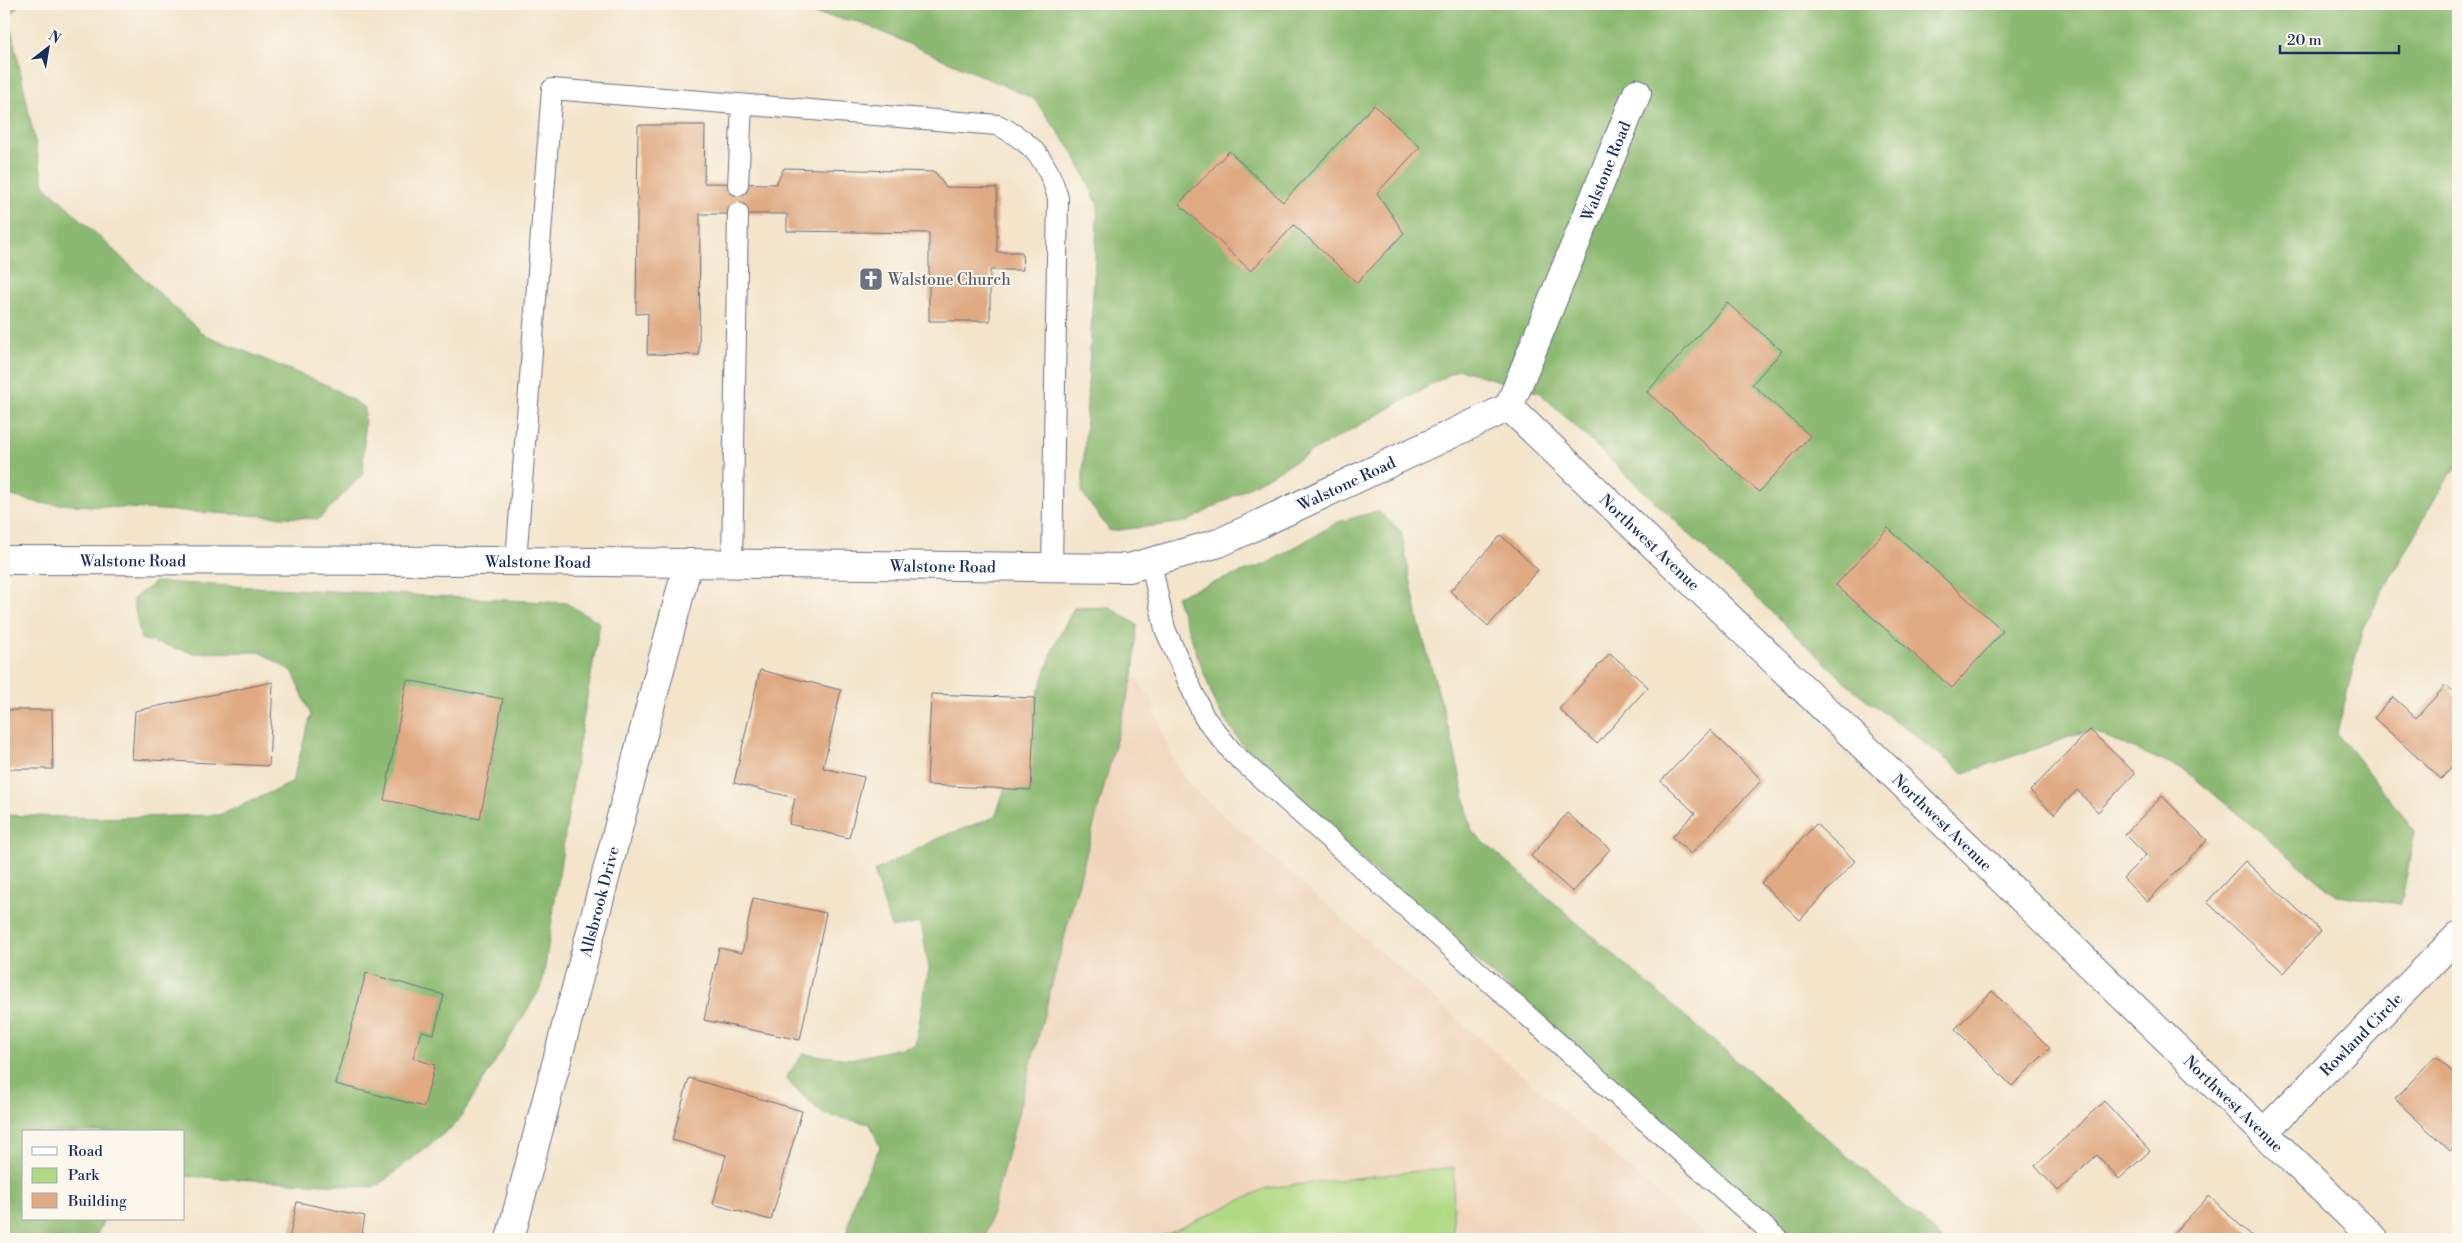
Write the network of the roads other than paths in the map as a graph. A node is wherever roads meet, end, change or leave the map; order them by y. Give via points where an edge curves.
1 (1637, 93) dead end
2 (742, 105) junction
3 (738, 185) dead end
4 (738, 213) dead end
5 (1509, 408) junction
6 (4, 560) edge
7 (516, 561) junction
8 (1151, 562) junction
9 (688, 563) junction
10 (732, 564) junction
11 (1052, 567) junction
12 (2458, 936) edge
13 (2263, 1133) junction
14 (510, 1239) edge
15 (1778, 1239) edge
16 (2374, 1239) edge

1 - 5 street, Walstone Road
2 - 3 lane
2 - 7 lane via 552,89
2 - 11 lane via 998,125 1015,134 1037,153 1052,174 1058,198
4 - 10 lane
5 - 8 street, Walstone Road via 1219,542
5 - 13 street, Northwest Avenue
6 - 7 street, Walstone Road
7 - 9 street, Walstone Road
8 - 11 street, Walstone Road via 1128,568
8 - 15 lane via 1166,629 1204,717 1234,754
9 - 10 street, Walstone Road
9 - 14 street, Allsbrook Drive
10 - 11 street, Walstone Road
12 - 13 street, Rowland Circle
13 - 16 street, Northwest Avenue

